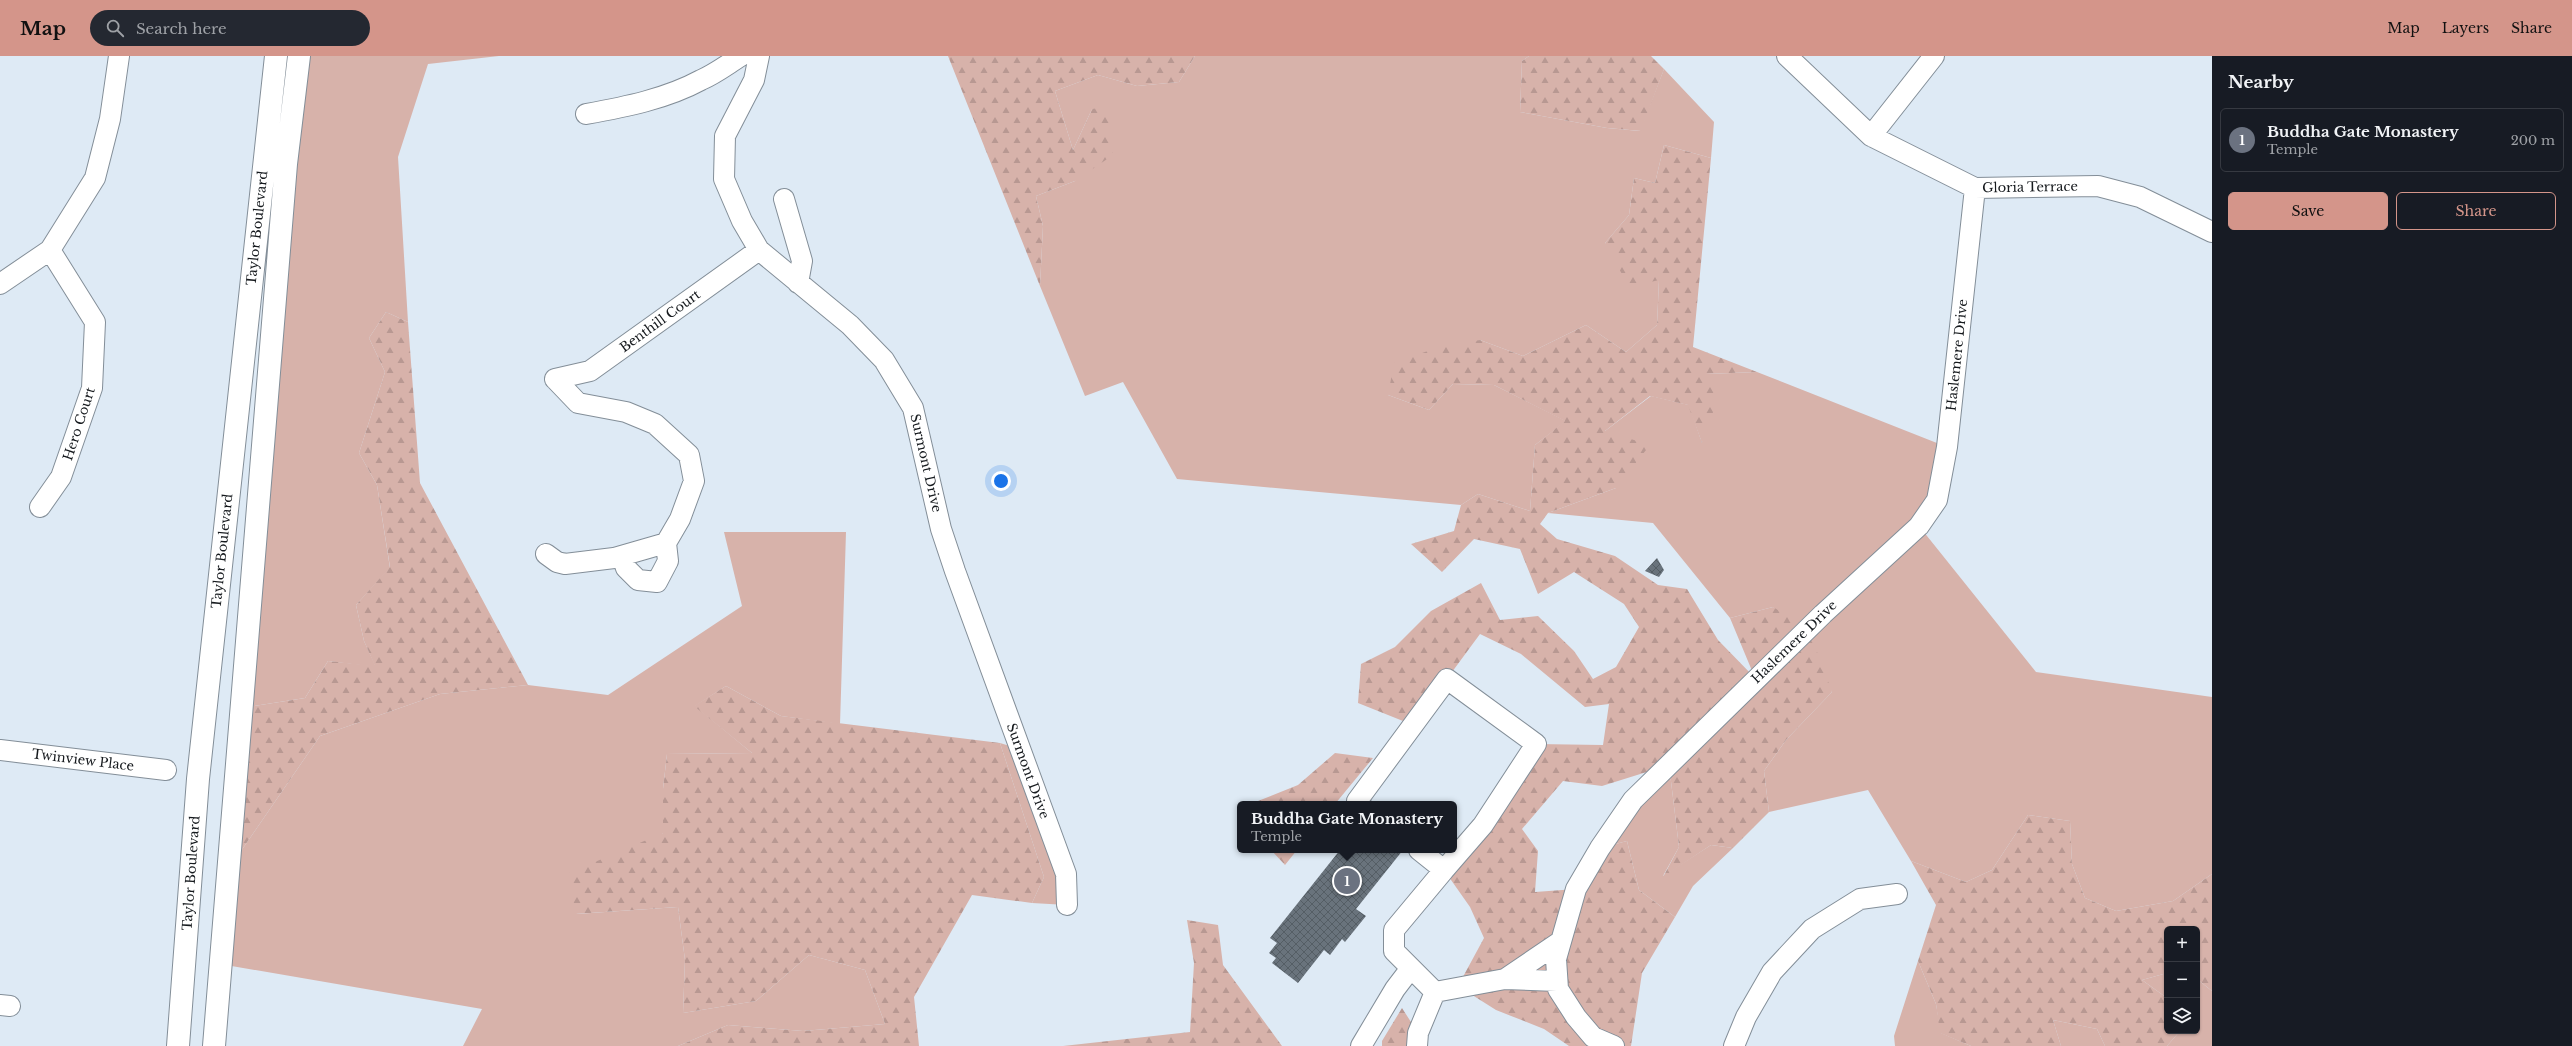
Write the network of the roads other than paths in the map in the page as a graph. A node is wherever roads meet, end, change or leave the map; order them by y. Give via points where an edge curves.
1 (119, 56) edge
2 (276, 56) edge
3 (299, 56) edge
4 (741, 56) edge
5 (759, 56) edge
6 (1787, 56) edge
7 (1934, 56) edge
8 (586, 114) dead end
9 (1870, 136) junction
10 (1975, 188) junction
11 (784, 199) dead end
12 (2212, 232) edge
13 (50, 250) junction
14 (759, 250) junction
15 (798, 283) junction
16 (0, 284) edge
17 (40, 507) dead end
18 (666, 542) junction
19 (546, 554) dead end
20 (622, 556) junction
21 (0, 750) edge
22 (166, 770) dead end
23 (1357, 801) edge
24 (1423, 853) edge
25 (1444, 870) junction
26 (1896, 894) dead end
27 (1067, 905) dead end
28 (1561, 942) junction
29 (1411, 968) junction
30 (1505, 979) junction
31 (1557, 981) junction
32 (1435, 992) junction
33 (178, 1046) edge
34 (214, 1046) edge
35 (1361, 1046) edge
36 (1417, 1046) edge
37 (1614, 1046) edge
38 (1734, 1046) edge

1 - 13 street via 110,119 96,178
2 - 33 main road, Taylor Boulevard via 198,779
3 - 34 main road, Taylor Boulevard via 284,180
4 - 8 street via 685,88 619,108
5 - 14 street, Surmont Drive via 754,80 725,136 724,179 742,221
6 - 9 street, Gloria Terrace
7 - 9 street
9 - 10 street, Gloria Terrace
10 - 12 street, Gloria Terrace via 2098,186 2140,197
10 - 28 street, Haslemere Drive via 1947,447 1936,500 1919,526 1823,614 1633,800 1576,889
11 - 15 street via 802,261
13 - 16 street
13 - 17 street, Hero Court via 94,322 92,388 61,478
14 - 15 street, Surmont Drive
14 - 18 street, Benthill Court via 590,371 555,379 578,403 626,412 655,424 689,455 694,481 680,518
15 - 27 street, Surmont Drive via 850,325 884,360 913,408 941,529 1066,874
18 - 20 street
18 - 20 street via 668,561 657,582 638,580 626,568
19 - 20 street via 565,564
21 - 22 street, Twinview Place
23 - 25 street via 1447,679 1536,744 1483,825
24 - 25 street
25 - 29 street via 1394,930 1394,951
26 - 38 street via 1860,899 1812,929 1772,972 1746,1017
28 - 30 street
28 - 31 street, Haslemere Drive via 1556,959
29 - 32 street
29 - 35 street via 1395,989
30 - 31 street
30 - 32 street
31 - 37 street, Haslemere Drive via 1558,989 1593,1037
32 - 36 street via 1418,1033

